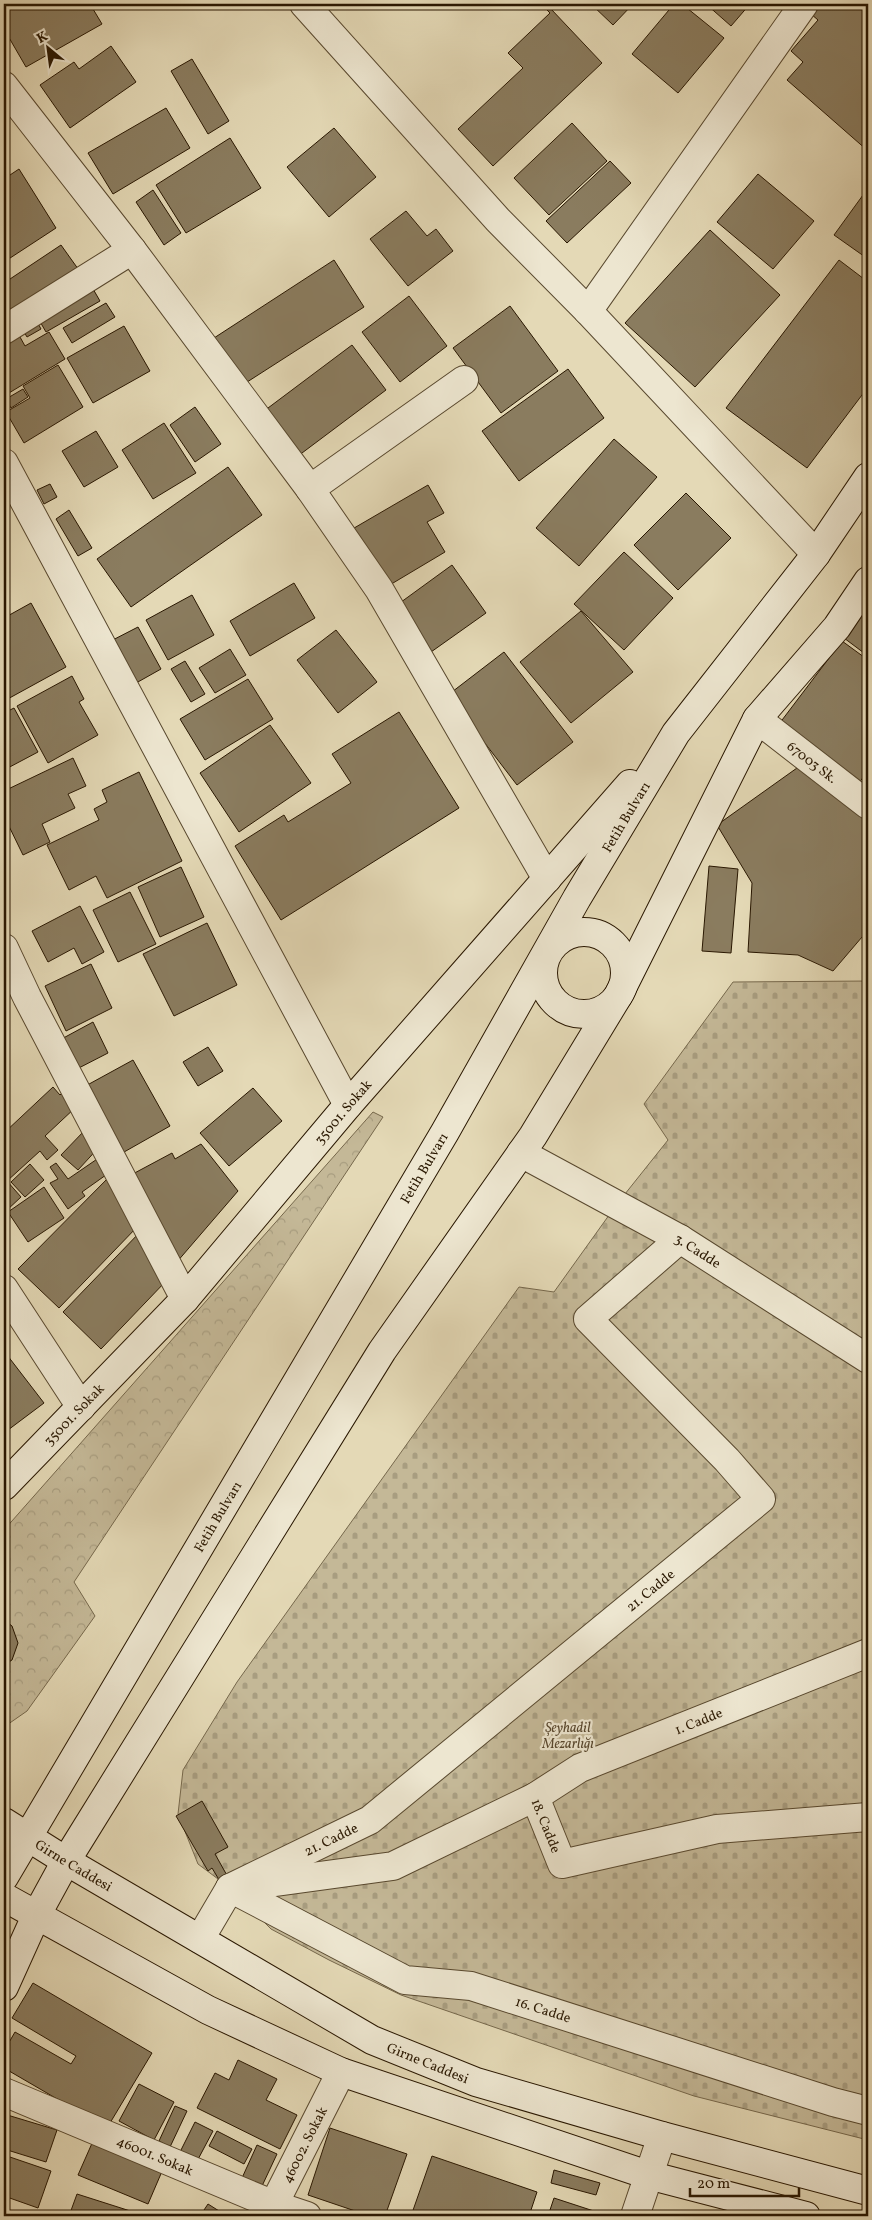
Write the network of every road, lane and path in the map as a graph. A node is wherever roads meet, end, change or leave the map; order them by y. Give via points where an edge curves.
1 (304, 4) edge
2 (804, 4) edge
3 (4, 86) edge
4 (132, 250) junction
5 (588, 311) junction
6 (4, 330) edge
7 (464, 380) dead end
8 (4, 463) edge
9 (868, 477) edge
10 (310, 489) junction
11 (816, 554) junction
12 (868, 581) edge
13 (757, 719) junction
14 (676, 732) junction
15 (868, 805) edge
16 (547, 879) junction
17 (4, 948) edge
18 (550, 948) junction
19 (618, 996) junction
20 (348, 1105) junction
21 (521, 1153) junction
22 (680, 1239) junction
23 (4, 1288) edge
24 (185, 1299) junction
25 (868, 1359) edge
26 (81, 1407) junction
27 (4, 1486) edge
28 (868, 1653) edge
29 (535, 1797) junction
30 (868, 1817) edge
31 (4, 1822) edge
32 (27, 1837) junction
33 (66, 1861) junction
34 (4, 1877) edge
35 (230, 1888) junction
36 (4, 1897) edge
37 (36, 1916) junction
38 (200, 1940) junction
39 (4, 1987) edge
40 (341, 2072) junction
41 (4, 2092) edge
42 (868, 2111) edge
43 (662, 2136) junction
44 (648, 2175) junction
45 (868, 2191) edge
46 (271, 2211) edge
47 (307, 2216) edge
48 (635, 2216) edge
49 (806, 2216) edge

1 - 5 street via 498,220
2 - 5 street
3 - 4 street
4 - 6 street
4 - 10 street
5 - 11 street
7 - 10 street
8 - 20 street
9 - 11 street, Fetih Bulvarı
10 - 16 street via 379,589
11 - 14 street, Fetih Bulvarı
12 - 13 street via 837,627
13 - 15 street, 67003 Sk.
13 - 19 street
14 - 16 street, 35001. Sokak
14 - 18 street, Fetih Bulvarı
16 - 20 street, 35001. Sokak
17 - 24 street
18 - 19 street via 561,938 574,933 602,936 622,956 624,983
18 - 19 street via 544,960 544,986 560,1007 571,1013 598,1013
18 - 32 street, Fetih Bulvarı via 445,1132
19 - 21 street
20 - 24 street, 35001. Sokak
21 - 22 street, 3. Cadde
21 - 33 street via 382,1351
22 - 25 street, 3. Cadde
22 - 35 street, 21. Cadde via 588,1319 762,1499 370,1820
23 - 26 street
24 - 26 street, 35001. Sokak
26 - 27 street, 35001. Sokak
28 - 29 street, 1. Cadde via 580,1768
29 - 30 street, 18. Cadde via 562,1864 717,1829
29 - 35 street, 18. Cadde via 393,1866
31 - 32 street, Girne Caddesi
32 - 33 street, Girne Caddesi
32 - 34 street, Fetih Bulvarı
33 - 37 street
33 - 38 street, Girne Caddesi
35 - 38 street
35 - 42 street, 16. Cadde via 405,1980 471,1986
36 - 37 street
37 - 39 street
37 - 40 street via 208,2010
38 - 43 street, Girne Caddesi via 372,2040 476,2082
40 - 44 street
40 - 46 street, 46002. Sokak
41 - 46 street, 46001. Sokak
43 - 44 street
43 - 45 street, Girne Caddesi
44 - 48 street
44 - 49 street
46 - 47 street, 46001. Sokak

